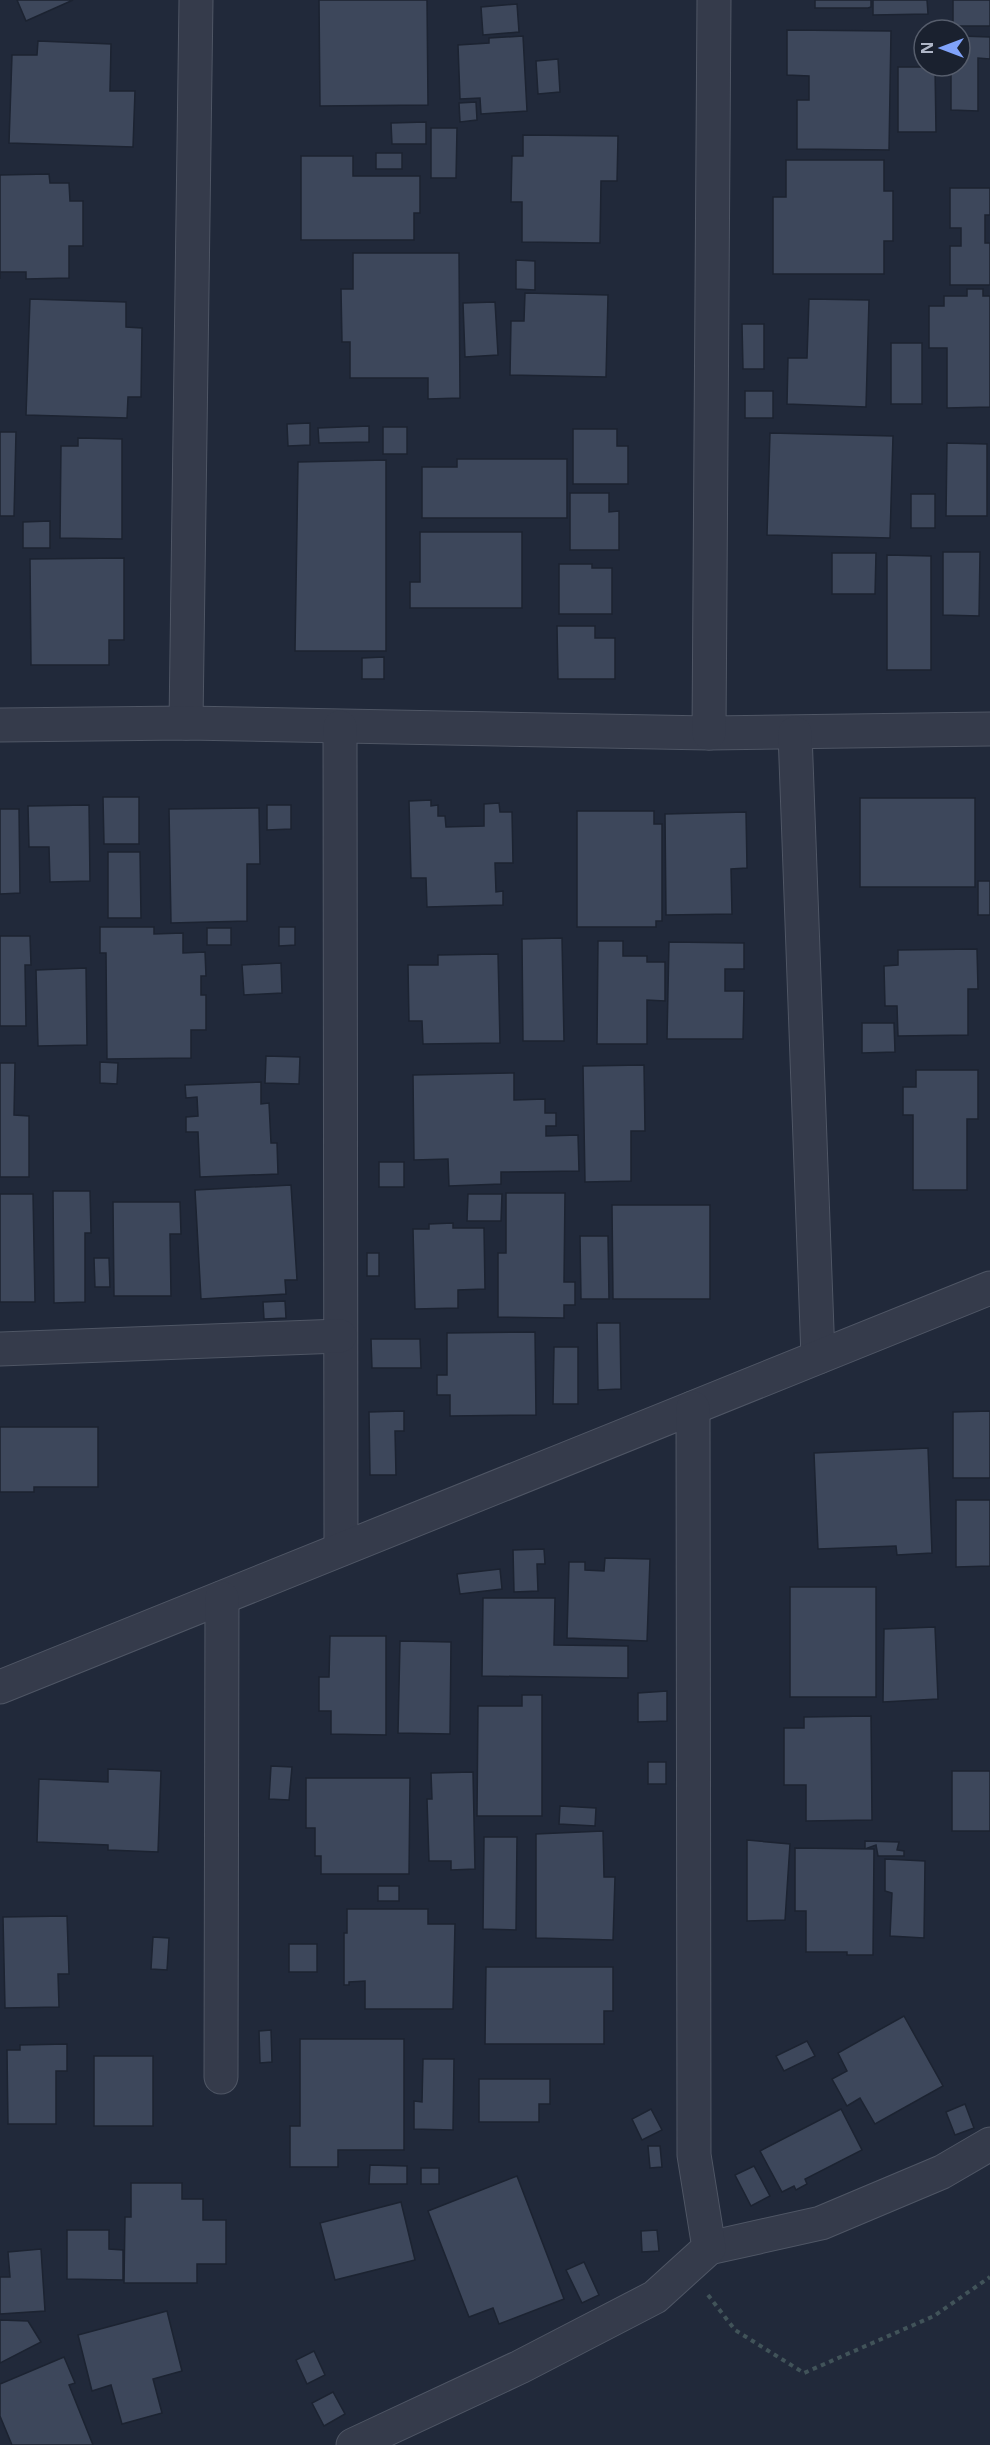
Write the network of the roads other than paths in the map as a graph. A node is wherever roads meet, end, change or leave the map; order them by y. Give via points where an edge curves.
1 (196, 0) edge
2 (714, 0) edge
3 (186, 723) junction
4 (0, 725) edge
5 (340, 727) junction
6 (990, 729) edge
7 (709, 734) junction
8 (795, 734) junction
9 (990, 1288) edge
10 (340, 1336) junction
11 (0, 1349) edge
12 (818, 1357) junction
13 (693, 1408) junction
14 (341, 1549) junction
15 (222, 1598) junction
16 (0, 1687) edge
17 (221, 2077) dead end
18 (990, 2144) edge
19 (698, 2258) junction
20 (353, 2445) edge

1 - 3 street
2 - 7 street
3 - 4 street
3 - 5 street
5 - 7 street
5 - 10 street
6 - 8 street
7 - 8 street
8 - 12 street
9 - 12 street
10 - 11 street
10 - 14 street
12 - 13 street
13 - 14 street
13 - 19 street via 694,2155
14 - 15 street
15 - 16 street
15 - 17 street
18 - 19 street via 942,2172 821,2223
19 - 20 street via 655,2296 520,2367

